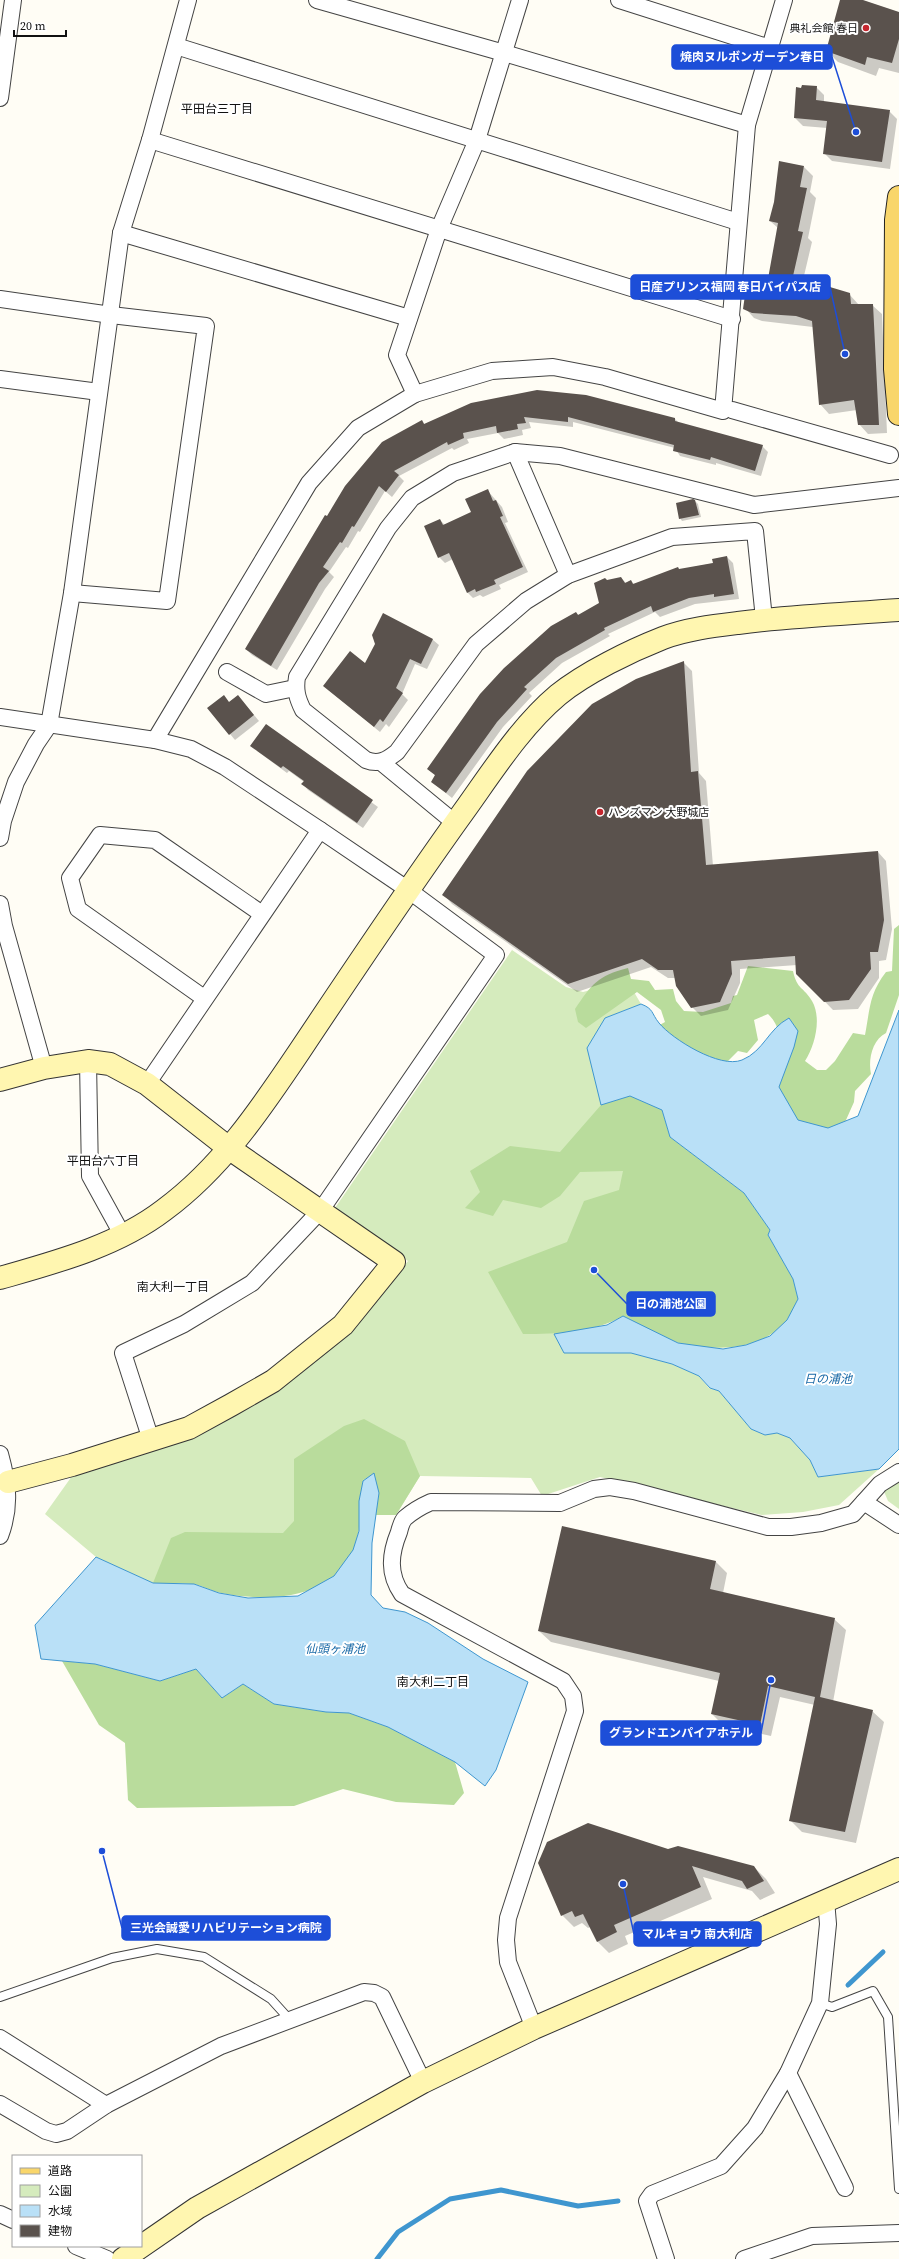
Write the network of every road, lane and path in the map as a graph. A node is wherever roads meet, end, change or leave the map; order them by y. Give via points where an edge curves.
1 (13, 0) edge
2 (188, 0) edge
3 (317, 0) edge
4 (520, 0) edge
5 (619, 0) edge
6 (784, 0) edge
7 (358, 6) edge
8 (176, 46) junction
9 (770, 48) junction
10 (504, 53) junction
11 (0, 98) edge
12 (747, 125) junction
13 (150, 140) junction
14 (477, 140) junction
15 (899, 197) edge
16 (738, 222) junction
17 (439, 229) junction
18 (121, 233) junction
19 (0, 299) edge
20 (111, 315) junction
21 (409, 318) junction
22 (732, 319) junction
23 (0, 379) edge
24 (99, 392) junction
25 (415, 394) junction
26 (732, 410) dead end
27 (899, 414) edge
28 (514, 452) junction
29 (890, 455) dead end
30 (899, 488) edge
31 (754, 505) junction
32 (755, 531) junction
33 (568, 575) junction
34 (72, 594) junction
35 (899, 610) edge
36 (764, 619) junction
37 (228, 672) dead end
38 (296, 688) junction
39 (0, 717) edge
40 (49, 725) junction
41 (155, 740) junction
42 (380, 762) junction
43 (455, 823) junction
44 (320, 830) junction
45 (0, 838) edge
46 (407, 889) junction
47 (0, 904) edge
48 (262, 914) junction
49 (204, 998) junction
50 (88, 1062) junction
51 (44, 1068) junction
52 (0, 1080) edge
53 (147, 1084) junction
54 (230, 1149) junction
55 (321, 1210) junction
56 (123, 1236) junction
57 (0, 1278) edge
58 (151, 1440) junction
59 (0, 1454) edge
60 (899, 1472) edge
61 (8, 1482) junction
62 (864, 1502) junction
63 (899, 1525) edge
64 (0, 1536) edge
65 (899, 1869) edge
66 (826, 1900) junction
67 (0, 1996) edge
68 (820, 2004) junction
69 (290, 2020) junction
70 (534, 2028) junction
71 (0, 2038) edge
72 (788, 2073) junction
73 (423, 2082) junction
74 (0, 2104) edge
75 (106, 2106) junction
76 (845, 2188) dead end
77 (899, 2190) edge
78 (0, 2214) edge
79 (12, 2220) edge
80 (899, 2233) edge
81 (142, 2246) edge
82 (78, 2247) edge
83 (140, 2247) edge
84 (107, 2259) edge
85 (123, 2259) edge
86 (666, 2259) edge
87 (744, 2259) edge

1 - 11 street
2 - 8 street
3 - 7 street
4 - 10 street
5 - 9 street
6 - 9 street
7 - 10 street
8 - 13 street
8 - 14 street
9 - 12 street
10 - 12 street
10 - 14 street
12 - 16 street
13 - 17 street
13 - 18 street
14 - 16 street
14 - 17 street
15 - 27 main road via 896,220 895,369
16 - 22 street
17 - 21 street
17 - 22 street
18 - 20 street
18 - 21 street
19 - 20 street
20 - 24 street
20 - 34 street via 206,326 167,601
21 - 25 street via 397,355
22 - 25 street via 723,411 605,377 553,367 492,371
23 - 24 street
24 - 34 street
25 - 41 street via 358,428 309,483
26 - 29 street
28 - 31 street via 560,456
28 - 33 street
28 - 38 street via 453,473 412,498 388,528 297,677
30 - 31 street
31 - 32 street
32 - 33 street via 672,538
32 - 36 street
33 - 42 street via 526,601 476,644 397,752
34 - 40 street
35 - 36 street
36 - 43 street via 696,629 663,638 609,662 558,695 517,738
37 - 38 street via 266,694
38 - 42 street via 303,710 366,760
39 - 40 street
40 - 41 street
40 - 45 street via 16,782
41 - 44 street via 191,749 225,767
42 - 43 street
43 - 46 street
44 - 46 street
44 - 48 street
46 - 54 street via 287,1069
46 - 55 street via 496,955
47 - 51 street
48 - 49 street
48 - 49 street via 155,840 100,835 70,878 78,909
49 - 53 street
50 - 51 street
50 - 53 street via 110,1064
50 - 56 street via 90,1176
51 - 52 street
53 - 54 street
54 - 55 street
54 - 56 street via 200,1181 162,1212
55 - 58 street via 252,1283 184,1324 123,1353
55 - 58 street via 394,1262 343,1325 273,1381 189,1428
56 - 57 street via 60,1261
58 - 61 street
59 - 61 street
60 - 62 street via 880,1484
61 - 64 street via 7,1507
62 - 63 street
62 - 70 street via 852,1514 821,1523 768,1527 634,1491 610,1487 594,1489 560,1503 432,1502 418,1508 404,1519 391,1560 394,1580 402,1594 563,1681 573,1696 575,1711 508,1918 508,1962
65 - 66 street
66 - 68 street via 828,1924
66 - 70 street
67 - 69 lane via 112,1958 157,1949 204,1958 271,1999
68 - 72 street
68 - 77 lane via 832,2007 873,1991 888,2017
69 - 73 street via 364,1992 374,1993 382,1997
69 - 75 street via 221,2046
70 - 73 street
71 - 75 street
72 - 76 street
72 - 86 street via 755,2128 721,2166 652,2194 647,2201
73 - 81 street via 197,2208
74 - 75 street via 46,2131 56,2134 67,2131
78 - 79 street
80 - 87 street via 812,2236
82 - 84 street
83 - 85 street

